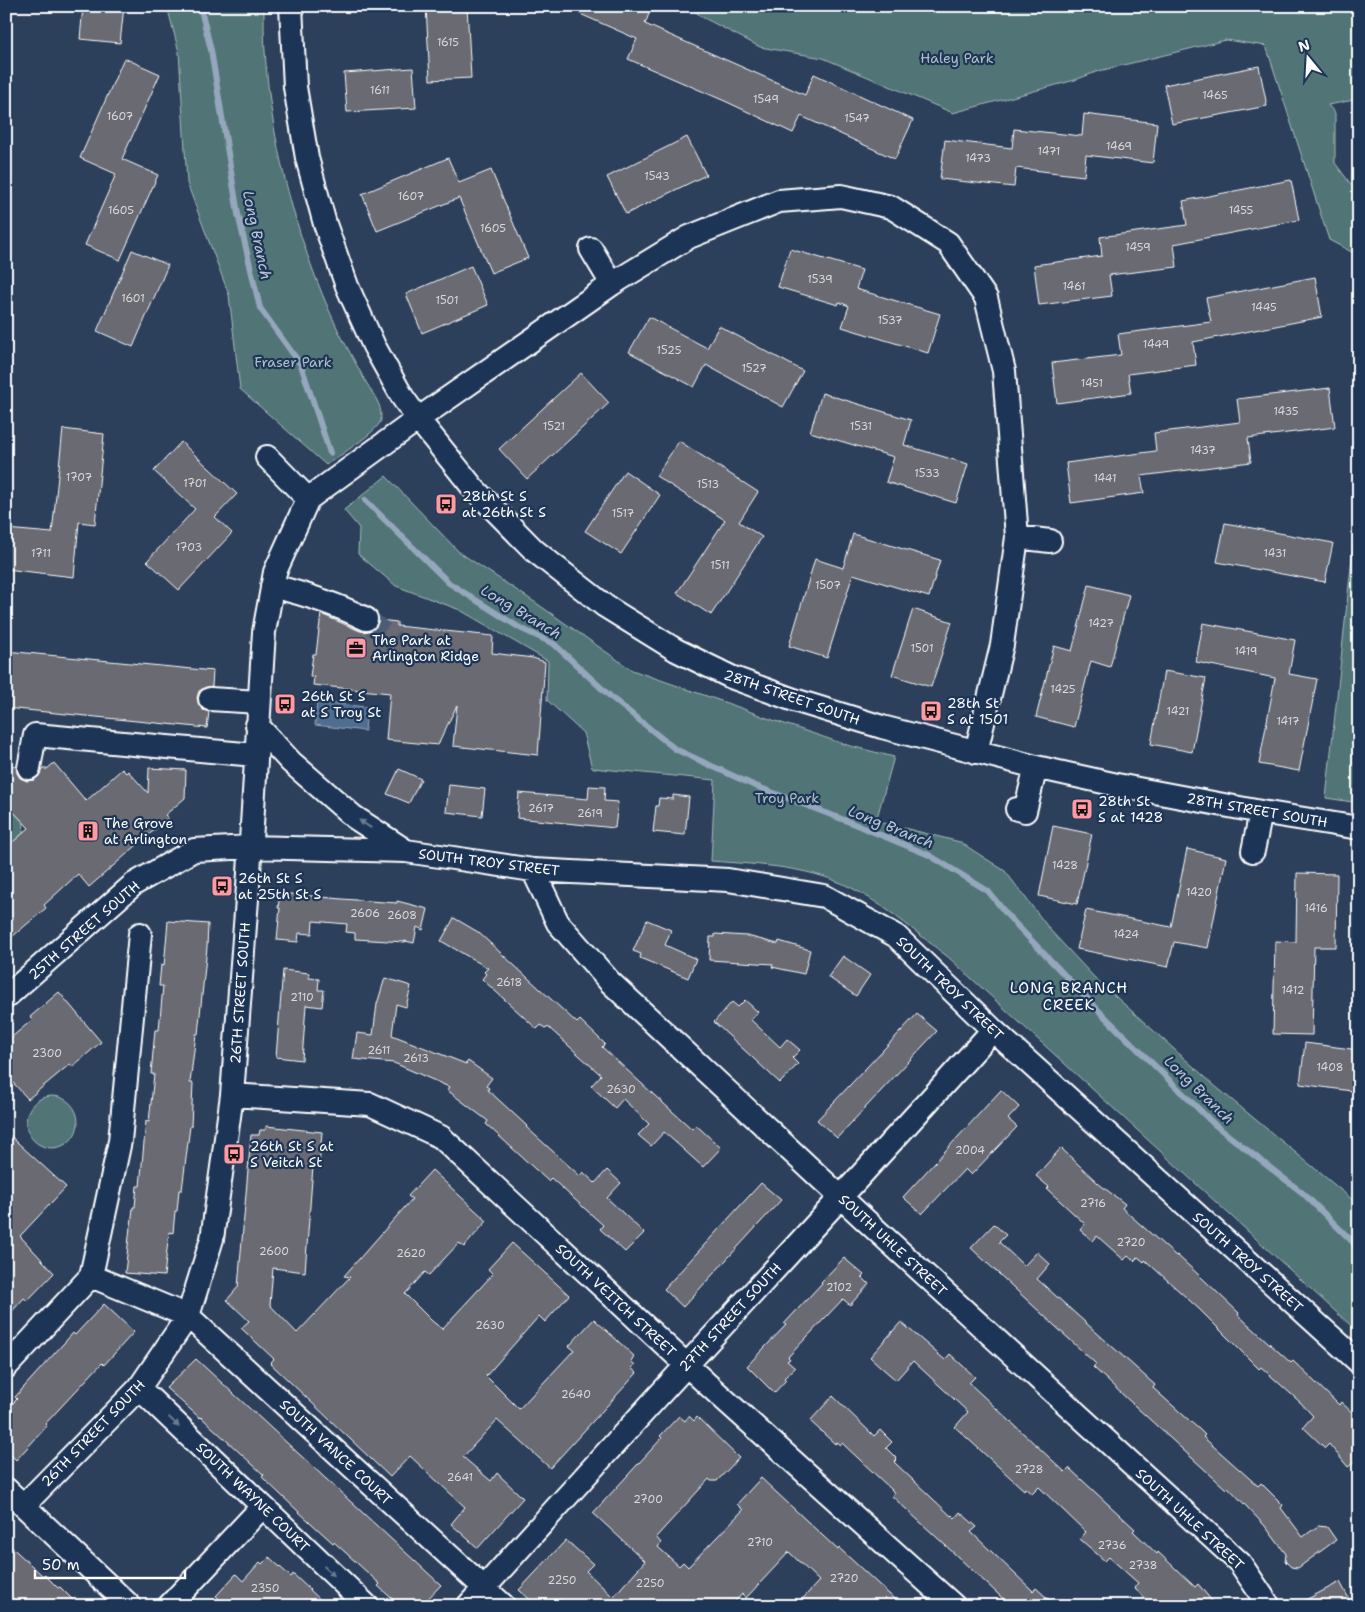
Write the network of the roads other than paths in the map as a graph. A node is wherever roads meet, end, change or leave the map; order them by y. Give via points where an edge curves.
1 (290, 6) edge
2 (591, 249) dead end
3 (612, 284) junction
4 (418, 419) junction
5 (266, 457) dead end
6 (308, 499) junction
7 (1017, 537) junction
8 (1050, 541) dead end
9 (272, 586) junction
10 (366, 619) tunnel mouth
11 (210, 699) dead end
12 (259, 702) junction
13 (257, 725) junction
14 (976, 752) junction
15 (255, 755) junction
16 (1036, 767) junction
17 (29, 768) dead end
18 (1017, 809) dead end
19 (1261, 812) junction
20 (1359, 828) edge
21 (250, 847) junction
22 (406, 851) junction
23 (1253, 851) dead end
24 (533, 870) junction
25 (140, 934) dead end
26 (6, 997) edge
27 (993, 1030) junction
28 (232, 1095) junction
29 (841, 1198) junction
30 (91, 1276) junction
31 (188, 1316) junction
32 (1359, 1362) edge
33 (686, 1364) junction
34 (6, 1367) edge
35 (139, 1388) junction
36 (6, 1489) edge
37 (24, 1505) junction
38 (262, 1507) junction
39 (484, 1588) junction
40 (130, 1606) edge
41 (169, 1606) edge
42 (367, 1606) edge
43 (468, 1606) edge
44 (504, 1606) edge
45 (954, 1606) edge
46 (1269, 1606) edge

1 - 4 street, 28TH STREET SOUTH via 294,87 307,158 325,224 347,286 374,346
2 - 3 street
3 - 4 street, 26TH STREET SOUTH
3 - 7 street, 26TH STREET SOUTH via 689,237 779,201 841,196 891,207 948,243 986,298 1004,372
4 - 6 street, 26TH STREET SOUTH
4 - 14 street, 28TH STREET SOUTH via 474,490 535,551 605,606 676,650 731,677 794,700
5 - 6 street
6 - 9 street, 26TH STREET SOUTH via 275,572
7 - 8 street
7 - 14 street, 26TH STREET SOUTH via 1002,645
9 - 10 street via 337,606
9 - 12 street, 26TH STREET SOUTH via 264,632
11 - 12 street
12 - 13 street, 26TH STREET SOUTH
13 - 15 street, 26TH STREET SOUTH
22 -> 13 street via 354,816 291,762
14 - 16 street, 28TH STREET SOUTH
15 - 17 street via 35,735
15 - 21 street, 26TH STREET SOUTH
16 - 18 street via 1025,811
16 - 19 street, 28TH STREET SOUTH
19 - 20 street, 28TH STREET SOUTH
19 - 23 street
21 - 22 street, SOUTH TROY STREET
21 - 26 street, 25TH STREET SOUTH via 194,850 134,884
21 - 28 street, 26TH STREET SOUTH
22 - 24 street, SOUTH TROY STREET
24 - 27 street, SOUTH TROY STREET via 728,880 824,896 896,936
24 - 29 street, SOUTH UHLE STREET via 558,923 610,982
25 - 30 street via 120,1141
27 - 29 street, 27TH STREET SOUTH
27 - 32 street, SOUTH TROY STREET
28 - 31 street, 26TH STREET SOUTH via 212,1239
28 - 33 street, SOUTH VEITCH STREET via 370,1104 441,1137
29 - 33 street, 27TH STREET SOUTH
29 - 46 street, SOUTH UHLE STREET via 1240,1563
30 - 31 street
30 - 34 street
31 - 35 street, 26TH STREET SOUTH
31 - 39 street, SOUTH VANCE COURT via 363,1464
33 - 39 street, 27TH STREET SOUTH
33 - 45 street, SOUTH VEITCH STREET
35 - 37 street, 26TH STREET SOUTH
35 -> 38 street, SOUTH WAYNE COURT
36 - 37 street
37 - 40 street
38 - 41 street
38 -> 42 street, SOUTH WAYNE COURT
39 - 43 street, 27TH STREET SOUTH
39 - 44 street, SOUTH VANCE COURT

